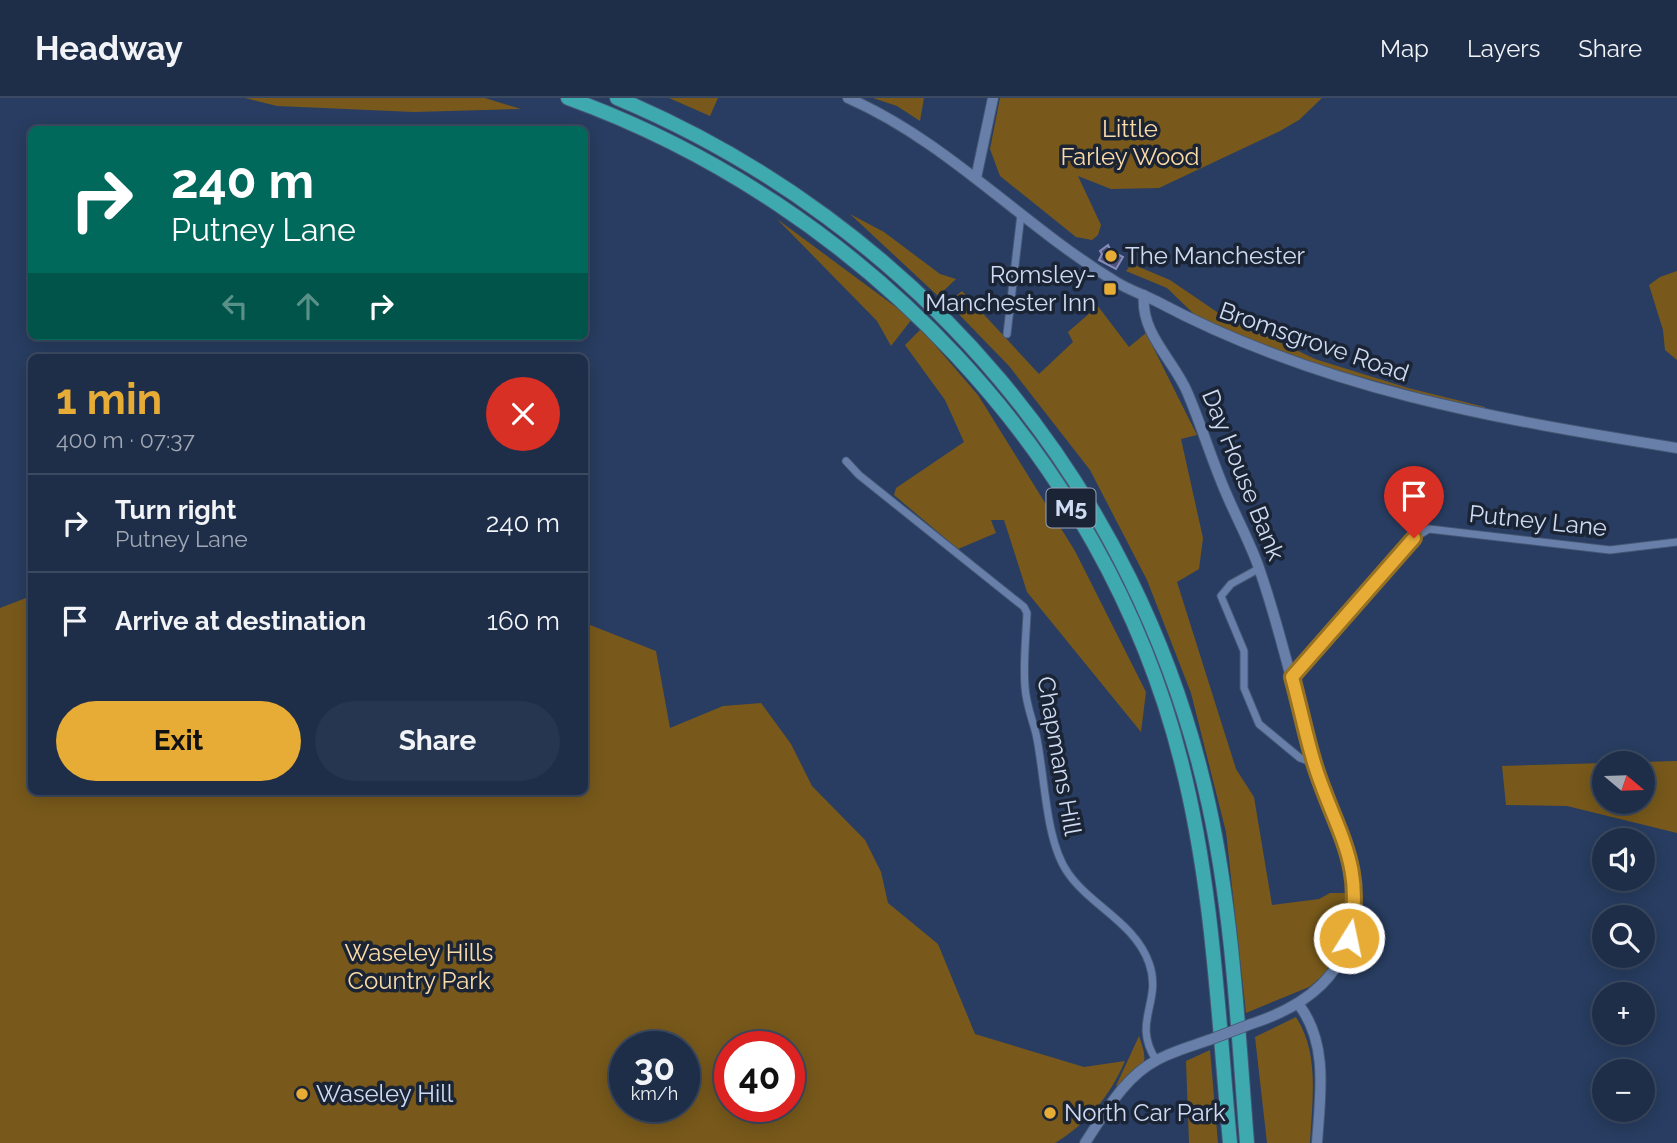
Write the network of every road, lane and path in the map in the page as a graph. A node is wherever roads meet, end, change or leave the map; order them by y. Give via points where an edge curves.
1 (568, 98) edge
2 (617, 98) edge
3 (848, 98) edge
4 (993, 98) edge
5 (976, 178) junction
6 (1020, 214) junction
7 (1144, 295) junction
8 (1007, 334) dead end
9 (1677, 448) edge
10 (846, 461) dead end
11 (1677, 542) edge
12 (1260, 568) junction
13 (1292, 677) junction
14 (1314, 763) junction
15 (1298, 1005) junction
16 (1156, 1060) junction
17 (1085, 1143) edge
18 (1230, 1143) edge
19 (1247, 1143) edge
20 (1317, 1143) edge

1 - 18 highway, M5 via 715,164 827,237 886,285 982,384 1075,513 1141,640 1181,758 1208,897
2 - 19 highway, M5 via 746,162 877,254 988,364 1088,502 1123,563 1156,636 1192,736 1210,807 1228,928
3 - 5 street, Bromsgrove Road via 907,128
4 - 5 street
5 - 6 street, Bromsgrove Road
6 - 7 street, Bromsgrove Road via 1114,281
6 - 8 street
7 - 9 street, Bromsgrove Road via 1224,335 1341,379 1493,417
7 - 12 street, Day House Bank via 1150,329 1186,389
10 - 16 street, Chapmans Hill via 1024,607 1026,701 1055,848 1067,872 1133,936 1144,953 1153,982 1144,1035
11 - 13 street, Putney Lane via 1611,550 1429,529 1414,538
12 - 13 street, Day House Bank
12 - 14 street via 1231,583 1221,596 1244,652 1244,688 1261,728 1300,758
13 - 14 street, Day House Bank
14 - 15 street, Day House Bank via 1346,846 1355,883 1355,913 1341,958 1329,977
15 - 16 street, Day House Bank, bridge
15 - 20 street via 1309,1018 1319,1052
16 - 17 street, Day House Bank via 1120,1091

